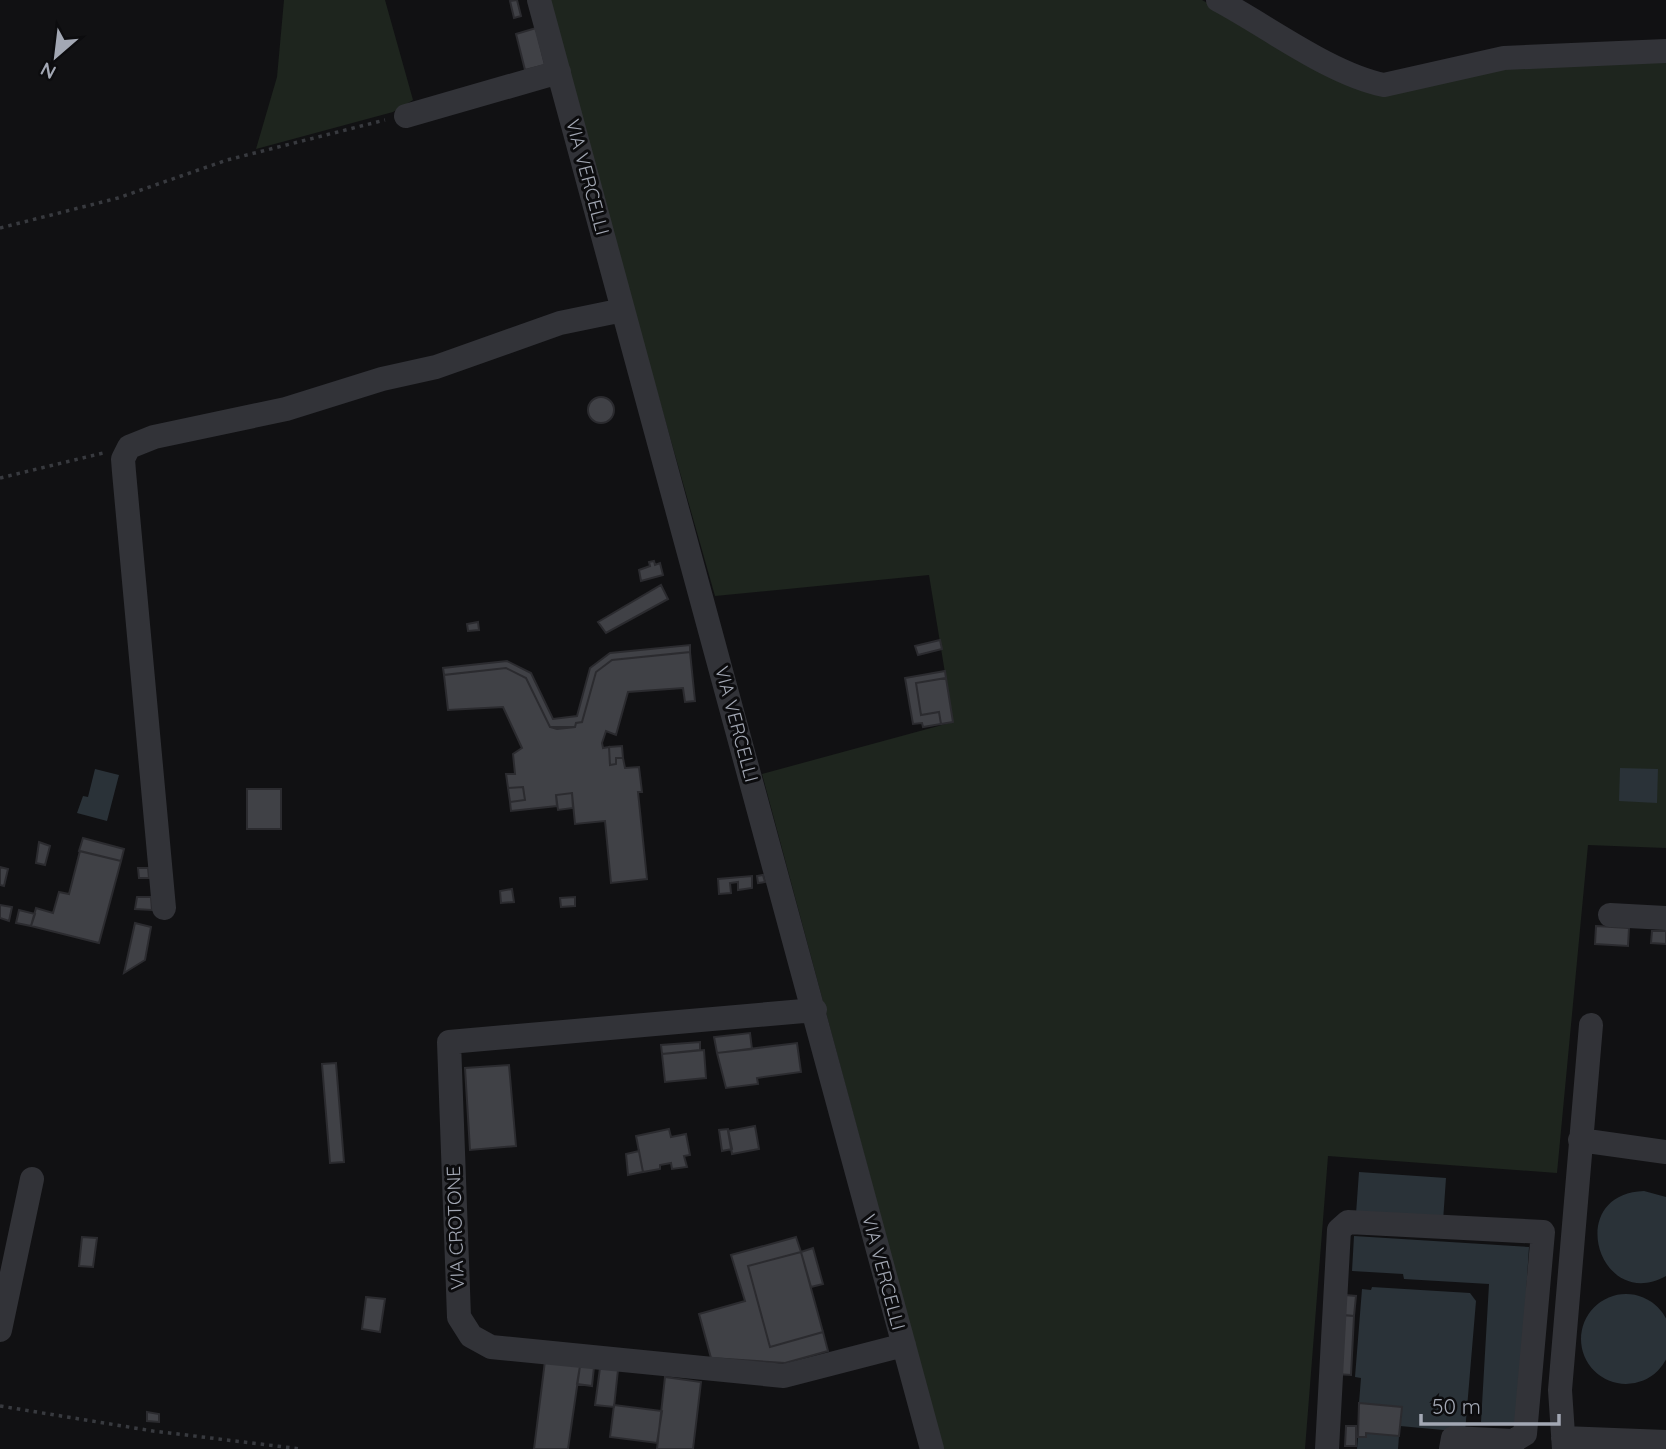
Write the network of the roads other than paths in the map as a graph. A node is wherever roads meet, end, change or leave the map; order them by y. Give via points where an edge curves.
1 (539, 0) edge
2 (1218, 0) edge
3 (1666, 51) edge
4 (559, 72) junction
5 (406, 116) road end
6 (623, 310) junction
7 (164, 908) dead end
8 (1610, 915) dead end
9 (1666, 918) edge
10 (815, 1010) junction
11 (1591, 1025) dead end
12 (1580, 1140) junction
13 (1666, 1152) edge
14 (32, 1179) dead end
15 (0, 1330) edge
16 (904, 1345) junction
17 (1666, 1442) edge
18 (1563, 1444) edge
19 (1512, 1445) edge
20 (932, 1449) edge
21 (1326, 1449) edge
22 (1451, 1449) edge

1 - 4 street, VIA VERCELLI
2 - 3 street via 1340,69 1384,85 1504,58
4 - 5 street
4 - 6 street, VIA VERCELLI
6 - 7 street via 560,323 436,367 129,447 123,459
6 - 10 street, VIA VERCELLI
8 - 9 street
10 - 16 street, VIA VERCELLI
10 - 16 street, VIA CROTONE via 449,1042 458,1317 471,1336 491,1347 784,1376
11 - 12 street
12 - 13 street
12 - 18 street via 1560,1390
14 - 15 street
16 - 20 street, VIA VERCELLI
17 - 18 street
19 - 21 street via 1525,1434 1543,1232 1348,1222 1339,1230
19 - 22 street via 1452,1438

